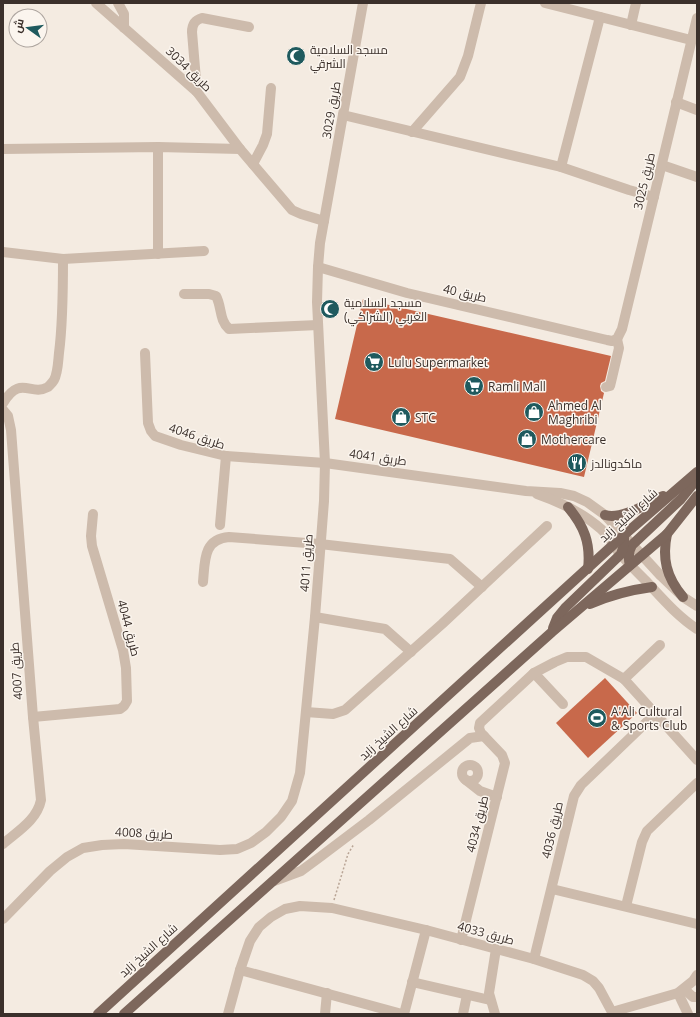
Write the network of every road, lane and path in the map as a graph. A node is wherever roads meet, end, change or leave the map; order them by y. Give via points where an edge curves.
1 (96, 3) edge
2 (118, 3) edge
3 (363, 3) edge
4 (481, 3) edge
5 (545, 3) edge
6 (636, 3) edge
7 (600, 17) junction
8 (697, 18) edge
9 (631, 24) junction
10 (249, 26) dead end
11 (124, 28) junction
12 (691, 40) junction
13 (271, 88) dead end
14 (197, 92) junction
15 (676, 102) junction
16 (697, 110) edge
17 (343, 115) junction
18 (412, 132) junction
19 (158, 148) junction
20 (3, 149) edge
21 (240, 149) junction
22 (253, 164) junction
23 (662, 165) junction
24 (561, 168) junction
25 (697, 177) edge
26 (654, 196) junction
27 (324, 221) junction
28 (204, 251) dead end
29 (3, 252) edge
30 (158, 254) junction
31 (63, 259) junction
32 (318, 267) junction
33 (184, 294) dead end
34 (318, 325) junction
35 (612, 339) junction
36 (145, 352) dead end
37 (606, 387) dead end
38 (3, 403) edge
39 (3, 410) edge
40 (226, 456) junction
41 (325, 463) junction
42 (697, 472) edge
43 (697, 479) edge
44 (526, 491) junction
45 (674, 491) junction
46 (697, 496) edge
47 (568, 507) junction
48 (93, 514) dead end
49 (605, 515) junction
50 (220, 525) dead end
51 (547, 526) dead end
52 (667, 534) junction
53 (624, 535) junction
54 (320, 544) junction
55 (614, 544) junction
56 (632, 546) junction
57 (621, 554) junction
58 (641, 555) junction
59 (630, 565) junction
60 (588, 569) junction
61 (203, 582) dead end
62 (482, 587) junction
63 (652, 587) junction
64 (683, 597) junction
65 (697, 606) edge
66 (577, 610) junction
67 (315, 616) junction
68 (697, 629) edge
69 (552, 632) junction
70 (660, 645) dead end
71 (411, 652) junction
72 (534, 673) junction
73 (624, 679) junction
74 (562, 704) dead end
75 (306, 712) junction
76 (655, 714) junction
77 (33, 717) junction
78 (484, 736) junction
79 (697, 760) edge
80 (466, 780) dead end
81 (697, 783) edge
82 (497, 797) junction
83 (292, 801) joint
84 (356, 840) dead end
85 (3, 844) edge
86 (270, 882) junction
87 (552, 889) junction
88 (626, 906) junction
89 (332, 908) junction
90 (3, 919) edge
91 (697, 924) edge
92 (426, 930) junction
93 (462, 940) junction
94 (496, 949) junction
95 (534, 959) junction
96 (240, 970) junction
97 (697, 976) edge
98 (412, 982) junction
99 (681, 991) junction
100 (327, 993) junction
101 (467, 995) junction
102 (697, 997) edge
103 (490, 1000) junction
104 (613, 1013) edge
105 (98, 1014) edge
106 (124, 1014) edge
107 (228, 1014) edge
108 (325, 1014) edge
109 (403, 1014) edge
110 (462, 1014) edge
111 (495, 1014) edge
112 (688, 1014) edge

1 - 11 street, طريق 3034
2 - 11 street via 124,14
3 - 17 street, طريق 3029
4 - 18 street via 460,77
5 - 7 street
6 - 9 street
7 - 9 street
7 - 24 street
8 - 12 street, طريق 3025
9 - 12 street
10 - 14 street via 197,19 192,32
11 - 14 street, طريق 3034
12 - 15 street, طريق 3025
13 - 22 street via 267,134
14 - 21 street, طريق 3034
15 - 16 street
15 - 23 street, طريق 3025
17 - 18 street
17 - 27 street, طريق 3029
18 - 24 street
19 - 20 street
19 - 21 street
19 - 30 street
21 - 22 street, طريق 3034
22 - 27 street, طريق 3034 via 292,210
23 - 25 street
23 - 26 street, طريق 3025
24 - 26 street
26 - 35 street, طريق 3025 via 622,329
27 - 32 street, طريق 4011
28 - 30 street
29 - 31 street
30 - 31 street
31 - 38 street via 62,332 54,381 41,389 18,388
32 - 34 street, طريق 4011
32 - 35 street, طريق 40 via 407,293
33 - 34 street via 216,296 222,318 229,329
34 - 41 street, طريق 4011
35 - 37 street, طريق 3025 via 619,348 611,384
36 - 40 street, طريق 4046 via 148,423 151,431 156,436 181,445
39 - 77 street, طريق 4007 via 8,416 11,430
40 - 41 street, طريق 4041
40 - 50 street, طريق 4046
41 - 44 street, طريق 4041
41 - 54 street, طريق 4011
42 - 45 main road, شارع الشيخ زايد
43 - 56 main road via 681,499
44 - 47 street, طريق 4041
44 - 49 street, طريق 4041 via 574,496 588,502
45 - 49 main road via 614,517
45 - 53 main road, شارع الشيخ زايد
46 - 52 main road
47 - 55 street, طريق 4041 via 591,521
47 - 60 main road via 579,522 589,547
48 - 77 street, طريق 4044 via 92,546 124,650 126,701 120,709
49 - 53 street, طريق 4041
51 - 62 street
52 - 58 main road
52 - 64 main road via 665,560 668,572 674,586
53 - 55 main road, شارع الشيخ زايد
53 - 56 street, طريق 4041
53 - 57 main road
54 - 61 street via 229,537 218,540 209,548
54 - 62 street via 450,560
54 - 67 street, طريق 4011
55 - 57 street, طريق 4041
55 - 60 main road, شارع الشيخ زايد
56 - 58 street, طريق 4041
56 - 59 main road via 628,557
57 - 59 street, طريق 4041
57 - 69 main road via 566,607 557,618
58 - 59 main road
58 - 64 street, طريق 4041
59 - 63 street, طريق 4041
59 - 66 main road
60 - 105 main road, شارع الشيخ زايد
62 - 71 street
63 - 66 main road via 611,595
63 - 68 street, طريق 4041
64 - 65 street, طريق 4041
66 - 69 main road
67 - 71 street via 386,629
67 - 75 street, طريق 4011
69 - 86 main road
70 - 73 street
71 - 75 street via 345,710 333,714
72 - 73 street via 567,657 577,656 586,657
72 - 74 street
72 - 78 street, طريق 4034 via 480,723 480,731
73 - 76 street
75 - 83 street, طريق 4011 via 300,773
76 - 79 street
76 - 87 street, طريق 4036 via 577,791 572,801
77 - 85 street, طريق 4007 via 39,807 33,818
78 - 82 street, طريق 4034 via 502,755 505,763
78 - 86 street via 470,738 458,746 369,820 301,870
80 - 82 street via 480,791
81 - 88 street via 647,831
82 - 93 street, طريق 4034
83 - 90 street, طريق 4008 via 266,832 237,849 124,844 83,848 50,871
84 - 89 path via 348,854
86 - 106 main road
87 - 88 street
87 - 95 street, طريق 4036
88 - 91 street
89 - 92 street, طريق 4033
89 - 96 street via 300,906 271,917 250,941
92 - 93 street, طريق 4033
92 - 98 street
93 - 94 street, طريق 4033
94 - 95 street, طريق 4033
94 - 103 street via 489,986
95 - 104 street, طريق 4033 via 593,981
96 - 100 street
96 - 107 street
97 - 99 street
98 - 101 street
98 - 109 street
99 - 102 street
99 - 104 street
99 - 112 street
100 - 108 street
100 - 109 street
101 - 103 street
101 - 110 street
103 - 111 street

